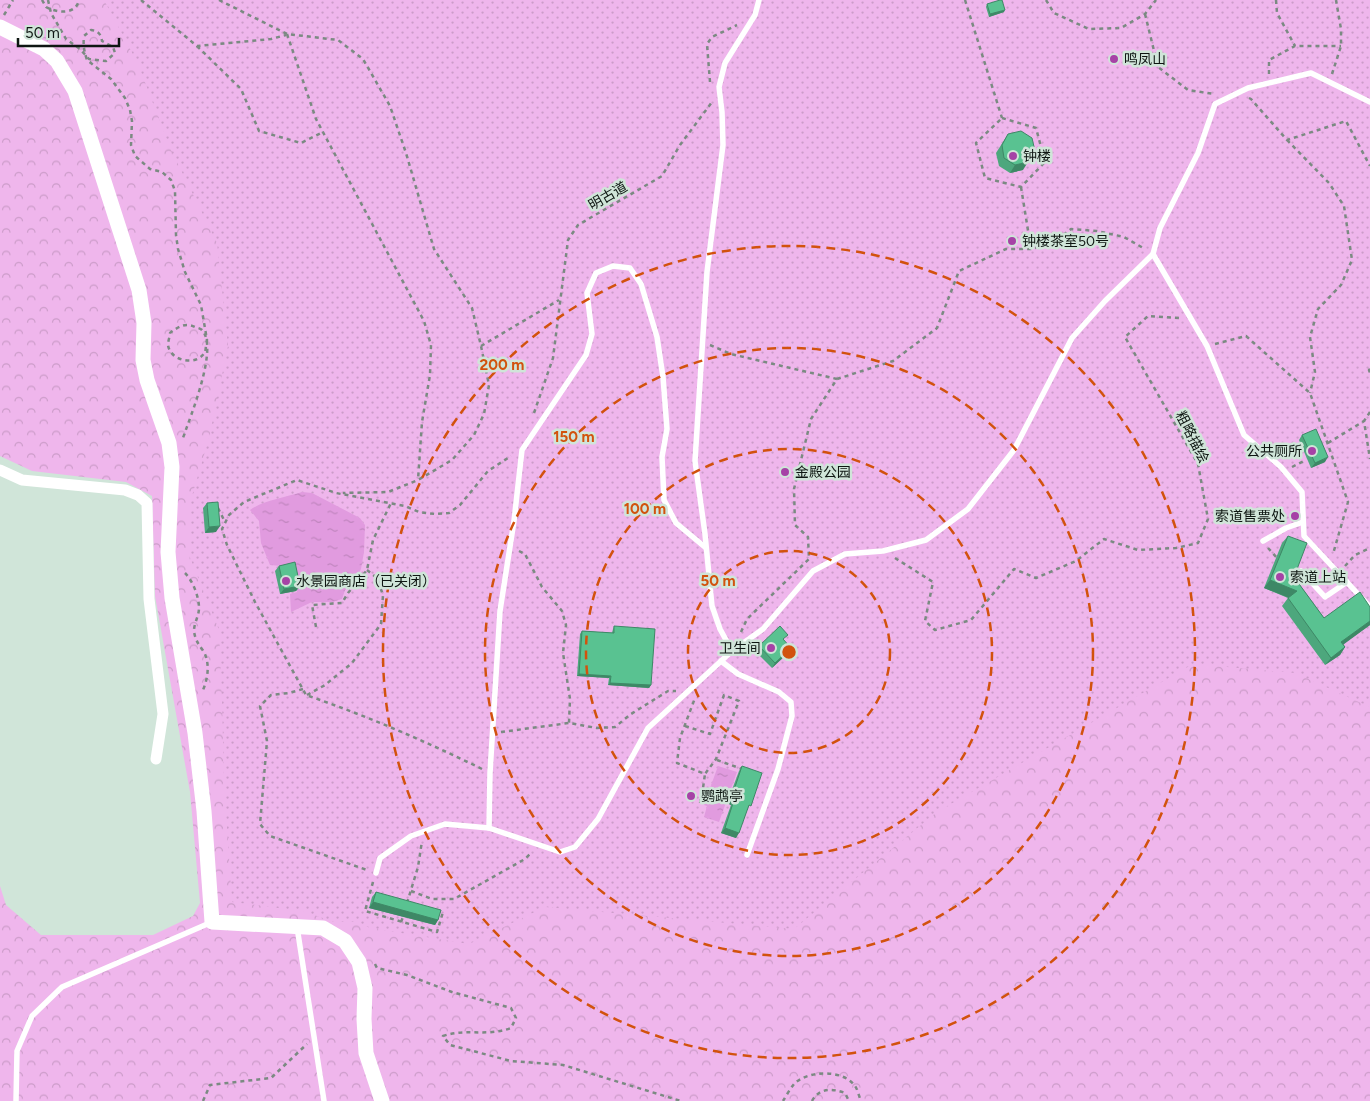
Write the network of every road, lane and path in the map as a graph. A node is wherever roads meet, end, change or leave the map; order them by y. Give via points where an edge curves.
1 (13, 0) edge
2 (42, 0) edge
3 (48, 0) edge
4 (79, 0) edge
5 (141, 0) edge
6 (219, 0) edge
7 (759, 0) edge
8 (965, 0) edge
9 (1046, 0) edge
10 (1156, 0) edge
11 (1276, 0) edge
12 (1336, 0) edge
13 (50, 9) junction
14 (1145, 14) junction
15 (744, 22) dead end
16 (0, 23) edge
17 (0, 27) edge
18 (287, 34) junction
19 (197, 46) junction
20 (1296, 46) junction
21 (1341, 46) junction
22 (85, 55) junction
23 (1330, 82) junction
24 (710, 83) dead end
25 (1270, 83) junction
26 (1231, 96) junction
27 (712, 102) dead end
28 (1370, 102) edge
29 (1002, 118) junction
30 (324, 132) junction
31 (1287, 140) junction
32 (1370, 166) edge
33 (1020, 187) junction
34 (1031, 249) junction
35 (1153, 254) junction
36 (560, 299) junction
37 (1191, 319) junction
38 (704, 342) junction
39 (482, 346) junction
40 (1207, 346) junction
41 (1370, 369) edge
42 (1370, 373) edge
43 (837, 379) junction
44 (1310, 393) junction
45 (1370, 412) edge
46 (534, 413) dead end
47 (1364, 421) junction
48 (1328, 443) junction
49 (180, 445) dead end
50 (522, 450) junction
51 (1370, 459) edge
52 (0, 470) edge
53 (418, 480) junction
54 (336, 493) junction
55 (216, 503) edge
56 (391, 504) junction
57 (225, 522) junction
58 (1304, 522) junction
59 (1263, 541) joint
60 (510, 548) junction
61 (706, 548) junction
62 (1370, 548) edge
63 (883, 551) junction
64 (1284, 562) edge
65 (1329, 564) junction
66 (368, 570) junction
67 (182, 571) dead end
68 (1301, 571) edge
69 (1338, 573) junction
70 (1347, 582) junction
71 (1370, 607) edge
72 (747, 619) dead end
73 (316, 628) dead end
74 (732, 651) junction
75 (721, 661) junction
76 (692, 687) junction
77 (303, 689) junction
78 (202, 692) dead end
79 (306, 695) junction
80 (683, 696) junction
81 (569, 723) junction
82 (685, 726) junction
83 (493, 733) junction
84 (156, 759) dead end
85 (716, 759) junction
86 (742, 772) edge
87 (490, 773) junction
88 (705, 774) junction
89 (700, 803) dead end
90 (489, 828) junction
91 (423, 832) junction
92 (538, 845) junction
93 (747, 856) dead end
94 (376, 873) junction
95 (411, 892) junction
96 (406, 906) edge
97 (434, 910) edge
98 (403, 917) edge
99 (212, 922) junction
100 (401, 922) junction
101 (297, 925) junction
102 (373, 960) dead end
103 (313, 1038) junction
104 (16, 1101) edge
105 (203, 1101) edge
106 (324, 1101) edge
107 (382, 1101) edge
108 (681, 1101) edge
109 (783, 1101) edge
110 (812, 1101) edge
111 (849, 1101) edge
112 (861, 1101) edge

1 - 16 path
2 - 13 path
3 - 13 path
4 - 13 path via 79,4 69,11
5 - 19 path
6 - 18 path
7 - 38 lane via 755,15 725,63 718,87 723,145 707,272
8 - 29 path
9 - 14 path via 1054,13 1090,29 1121,28
10 - 14 path
11 - 20 path via 1277,13
12 - 21 path
13 - 22 path via 66,39
14 - 26 path via 1158,67 1188,90
15 - 24 path via 712,37 707,44
17 - 99 street via 44,50 57,61 74,91 139,290 147,380 169,443 172,467 168,552 195,733
18 - 19 path via 271,39
18 - 30 path via 316,119
18 - 39 path via 338,40 363,59 390,106 434,249 472,308
19 - 30 path via 241,90 259,132 301,143
20 - 21 path
20 - 25 path via 1270,60
21 - 23 path
22 - 22 path via 84,36 91,30 97,31 115,53 106,61 94,61
22 - 49 path via 111,79 125,98 132,121 131,145 135,156 171,180 175,192 178,249 200,305 207,340 206,344 205,352 196,360 184,360 173,355 168,345 170,333 180,326 191,325 202,330 206,340 207,347 208,353 205,373
23 - 25 lane via 1311,74
23 - 28 lane
25 - 26 lane
26 - 31 path via 1251,99
26 - 35 lane via 1215,104 1198,153 1160,228
27 - 36 path, 明古道 via 662,176 578,225 568,240
29 - 33 path via 1036,128 1045,162
29 - 33 path via 976,143 985,178
30 - 53 path via 424,321 431,345
31 - 32 path via 1346,121
31 - 44 path via 1329,183 1344,206 1352,260 1341,285 1318,309 1310,337 1314,372
33 - 34 path
34 - 35 path via 1052,244 1071,229 1098,230 1124,237
34 - 43 path via 1006,249 959,271 937,328 893,361
35 - 37 lane
35 - 63 lane via 1072,338 1014,450 968,509 926,540
36 - 39 path
36 - 46 path, 明古道 via 553,358
37 - 40 lane
37 - 63 path, 粗略描绘 via 1148,316 1125,337 1198,464 1208,519 1198,544 1138,550 1104,539 1076,561 1036,578 1014,569 971,620 935,630 925,621 933,582
38 - 43 path via 731,354
38 - 61 lane via 695,461
39 - 53 path via 489,385 484,414 474,435 452,460
40 - 44 path via 1246,336
40 - 58 lane via 1244,435 1281,467 1302,492
41 - 42 path
43 - 72 path via 811,418 794,489 795,526 808,537 809,559
44 - 48 path
45 - 47 path
47 - 48 path
47 - 51 path
48 - 65 path via 1348,502
50 - 56 path via 488,471 460,505 448,513 420,512
50 - 60 lane
50 - 61 lane via 586,355 592,334 587,292 596,273 613,266 630,268 641,284 657,336 667,429 662,457 664,500 676,523
52 - 84 street via 22,480 125,490 147,503 149,598 163,714
53 - 54 path via 388,492
54 - 56 path
54 - 57 path via 297,480 244,502
55 - 57 path
56 - 66 path via 373,540
57 - 77 path via 222,529 227,545 254,602
58 - 59 lane
58 - 65 lane via 1304,536
59 - 64 path via 1276,558
60 - 81 path via 525,554 542,587 562,611 566,625 563,653 570,699
60 - 83 lane via 500,611
61 - 74 lane via 712,606
62 - 69 path via 1355,555
63 - 74 lane via 845,554 814,571 763,629
65 - 69 lane
66 - 73 path via 342,603 312,605
66 - 79 path via 377,578 383,595 381,624 352,663
67 - 78 path via 196,593 199,609 194,629 208,667
68 - 70 lane via 1325,597
69 - 70 lane
70 - 71 lane
74 - 75 lane
75 - 76 lane
75 - 93 lane via 738,674 779,692 791,702 792,716 778,769
76 - 80 lane
76 - 82 path via 695,699
77 - 79 path
77 - 94 path via 271,695 260,706 267,741 260,824 270,836
79 - 87 path via 424,740
80 - 81 path via 677,691 668,691 615,727 597,728
80 - 92 lane via 648,728 598,819 575,847 560,852
81 - 83 path
82 - 85 path via 710,734 724,695 739,701
82 - 88 path via 677,763
83 - 87 lane
85 - 86 path via 743,769
85 - 88 path
87 - 90 lane
88 - 89 path
90 - 91 lane via 445,824
90 - 92 lane
91 - 94 lane via 411,836 380,858
91 - 95 path
92 - 95 path via 525,859 454,899 432,899
94 - 100 path via 365,911
95 - 96 path
97 - 100 path via 443,912 437,932
98 - 100 path
99 - 101 street
99 - 104 lane via 62,987 32,1016 17,1051
101 - 103 lane
101 - 107 street via 323,928 345,941 359,962 365,988 366,1053
102 - 108 path via 377,968 511,1008 516,1018 511,1028 499,1032 454,1032 443,1036 450,1045 511,1061 563,1065
103 - 105 path via 271,1078 210,1085
103 - 106 lane
109 - 112 path via 794,1084 806,1076 825,1074 843,1076 855,1086
110 - 111 path via 819,1092 828,1090 845,1093

